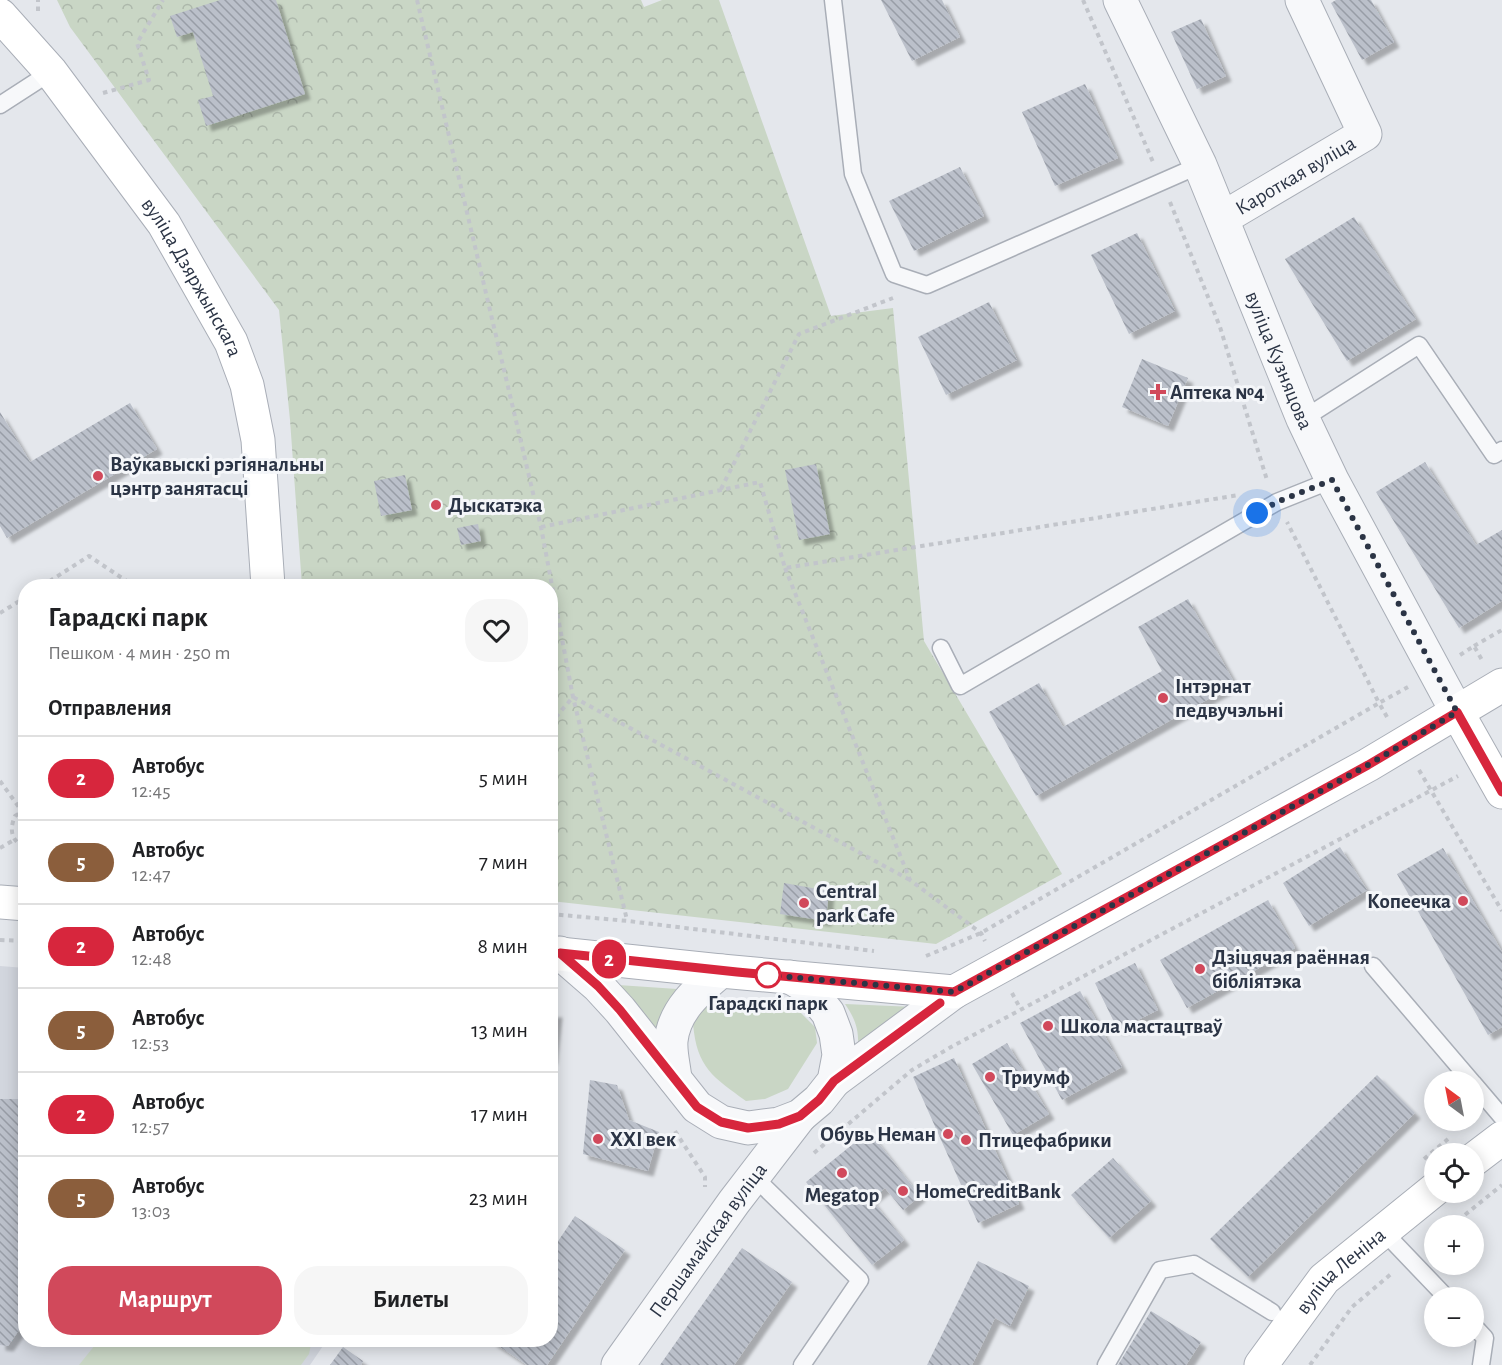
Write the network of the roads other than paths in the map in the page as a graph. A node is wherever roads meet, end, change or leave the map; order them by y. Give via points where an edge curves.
1 (833, 0) edge
2 (1120, 0) edge
3 (1302, 0) edge
4 (0, 15) edge
5 (51, 72) junction
6 (0, 105) edge
7 (1200, 165) junction
8 (1223, 218) junction
9 (1303, 418) junction
10 (1502, 450) edge
11 (1332, 480) junction
12 (268, 579) edge
13 (941, 648) dead end
14 (1502, 685) edge
15 (1457, 712) junction
16 (1502, 792) edge
17 (0, 902) edge
18 (18, 903) edge
19 (558, 953) edge
20 (558, 955) edge
21 (1373, 966) dead end
22 (721, 971) junction
23 (790, 977) junction
24 (954, 992) junction
25 (1463, 1071) edge
26 (675, 1078) junction
27 (834, 1081) junction
28 (1484, 1096) edge
29 (800, 1116) junction
30 (1502, 1117) edge
31 (1502, 1138) edge
32 (1484, 1152) edge
33 (754, 1177) junction
34 (1424, 1198) edge
35 (1382, 1230) junction
36 (1437, 1287) edge
37 (1272, 1312) dead end
38 (1484, 1347) edge
39 (618, 1365) edge
40 (802, 1365) edge
41 (1106, 1365) edge
42 (1261, 1365) edge
43 (1481, 1365) edge

1 - 7 lane via 854,174 894,274 927,285
2 - 7 street, вуліца Кузняцова
3 - 8 street, Кароткая вуліца via 1365,134
4 - 5 main road, вуліца Дзяржынскага
5 - 6 lane
5 - 12 main road, вуліца Дзяржынскага via 164,224 231,342 247,385 258,440
7 - 8 street, вуліца Кузняцова
8 - 9 street, вуліца Кузняцова
9 - 10 lane via 1419,345 1494,455
9 - 11 street, вуліца Кузняцова
11 - 13 lane via 1274,496 960,686
11 - 15 street, вуліца Кузняцова
14 - 15 main road
15 - 16 main road
15 - 24 main road
17 - 18 main road
19 - 22 main road
20 - 26 street via 598,986
21 - 25 lane
22 - 23 main road
22 - 26 street via 695,992 677,1016 670,1042
23 - 24 main road
23 - 27 street via 807,987 828,1013 839,1055
24 - 27 street
26 - 29 street via 697,1107 721,1122 748,1128 779,1124
27 - 29 street
28 - 30 lane
29 - 33 street, Першамайская вуліца
31 - 32 main road
33 - 39 street, Першамайская вуліца
33 - 40 lane via 860,1280
34 - 35 main road, вуліца Леніна
35 - 36 lane
35 - 42 main road, вуліца Леніна via 1324,1279
37 - 41 lane via 1194,1263 1160,1270
38 - 43 lane

